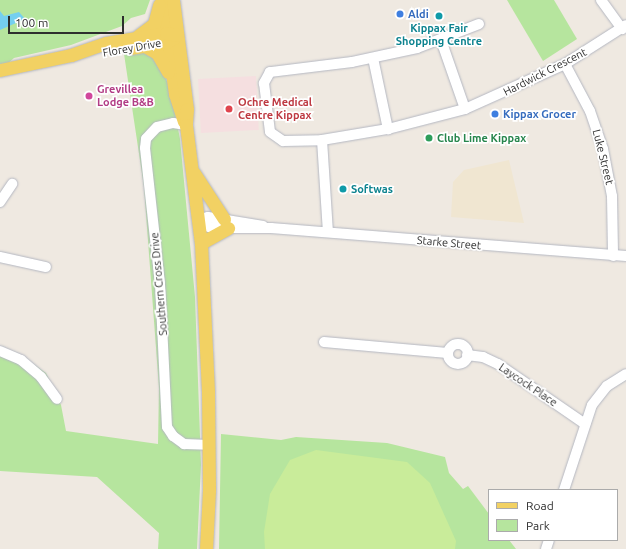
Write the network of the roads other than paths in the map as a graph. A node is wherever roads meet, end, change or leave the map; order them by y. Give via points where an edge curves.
1 (159, 0) edge
2 (162, 0) edge
3 (173, 0) edge
4 (601, 0) edge
5 (479, 24) dead end
6 (624, 27) edge
7 (170, 37) junction
8 (441, 40) junction
9 (140, 42) junction
10 (373, 58) junction
11 (565, 64) junction
12 (0, 70) edge
13 (172, 78) junction
14 (465, 109) junction
15 (186, 125) junction
16 (388, 128) junction
17 (322, 140) junction
18 (192, 170) junction
19 (12, 184) dead end
20 (0, 202) edge
21 (198, 220) junction
22 (226, 224) junction
23 (328, 232) junction
24 (201, 243) junction
25 (613, 256) junction
26 (626, 256) edge
27 (0, 257) edge
28 (46, 267) dead end
29 (324, 342) dead end
30 (0, 351) edge
31 (626, 374) edge
32 (57, 399) dead end
33 (585, 424) junction
34 (208, 445) junction
35 (564, 489) edge
36 (206, 549) edge

1 - 9 main road via 158,16
2 - 7 main road
3 - 7 main road
4 - 6 street, Hardwick Crescent
5 - 8 street, Hardwick Crescent
6 - 11 street, Hardwick Crescent
7 - 9 main road, Florey Drive
7 - 13 main road
7 - 15 main road via 188,109
8 - 10 street, Hardwick Crescent
8 - 14 street
9 - 12 main road, Florey Drive
9 - 13 main road via 157,53
10 - 16 street
10 - 17 street, Hardwick Crescent via 276,70 266,76 268,126 273,136 287,142
11 - 14 street, Hardwick Crescent
11 - 25 street, Luke Street via 590,111 603,148 612,196
13 - 15 main road via 179,111
14 - 16 street, Hardwick Crescent
15 - 18 main road
15 - 34 street, Southern Cross Drive via 173,123 157,127 146,139 145,148 160,284 167,427 173,436 184,444
16 - 17 street, Hardwick Crescent
17 - 23 street
18 - 21 main road
18 - 22 main road
19 - 20 street
21 - 22 street, Starke Street via 208,217
21 - 24 main road
22 - 23 street, Starke Street via 250,222 271,228
22 - 24 main road
23 - 25 street, Starke Street
24 - 34 main road
25 - 26 street, Starke Street
27 - 28 street
29 - 33 street, Laycock Place via 448,353 451,346 458,344 465,347 467,355 483,357 498,364
30 - 32 street via 21,360 41,377
31 - 33 street via 598,395
33 - 35 street
34 - 36 main road

